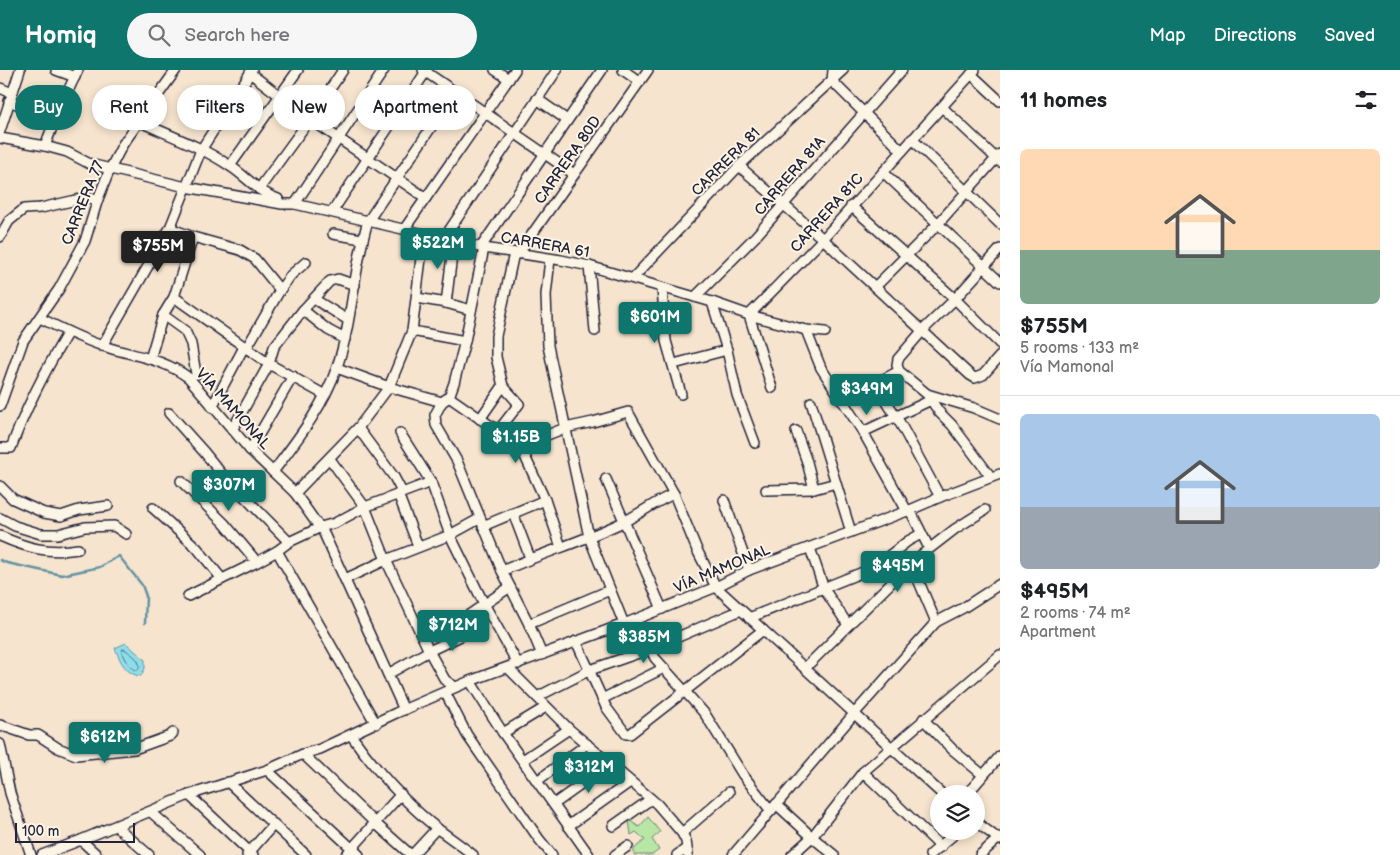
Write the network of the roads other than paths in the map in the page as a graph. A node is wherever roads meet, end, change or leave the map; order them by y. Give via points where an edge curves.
1 (20, 70) edge
2 (56, 70) edge
3 (176, 70) edge
4 (298, 70) edge
5 (343, 70) edge
6 (384, 70) edge
7 (495, 70) edge
8 (515, 70) edge
9 (557, 70) edge
10 (602, 70) edge
11 (623, 70) edge
12 (648, 70) edge
13 (833, 70) edge
14 (843, 70) edge
15 (902, 70) edge
16 (425, 71) edge
17 (251, 72) edge
18 (973, 72) edge
19 (76, 74) edge
20 (509, 79) junction
21 (832, 81) junction
22 (640, 82) junction
23 (165, 85) edge
24 (288, 85) edge
25 (333, 85) edge
26 (445, 85) edge
27 (0, 88) edge
28 (273, 90) edge
29 (11, 97) junction
30 (15, 99) edge
31 (537, 100) junction
32 (1000, 100) edge
33 (273, 106) edge
34 (476, 107) edge
35 (942, 107) junction
36 (485, 113) junction
37 (864, 114) junction
38 (567, 120) junction
39 (51, 130) edge
40 (132, 130) edge
41 (158, 130) edge
42 (302, 130) edge
43 (325, 130) edge
44 (429, 130) edge
45 (0, 131) edge
46 (514, 134) junction
47 (0, 138) edge
48 (338, 139) junction
49 (912, 139) junction
50 (44, 146) junction
51 (201, 150) junction
52 (902, 151) junction
53 (544, 154) junction
54 (999, 158) edge
55 (367, 159) junction
56 (230, 166) junction
57 (739, 166) junction
58 (110, 169) junction
59 (883, 172) junction
60 (574, 174) junction
61 (397, 178) junction
62 (186, 187) junction
63 (259, 189) junction
64 (968, 191) junction
65 (426, 198) junction
66 (98, 199) junction
67 (295, 204) junction
68 (783, 205) junction
69 (851, 206) junction
70 (332, 212) junction
71 (368, 221) junction
72 (1000, 224) edge
73 (937, 225) junction
74 (170, 228) junction
75 (405, 228) junction
76 (333, 234) dead end
77 (424, 234) junction
78 (0, 237) edge
79 (194, 237) junction
80 (444, 238) junction
81 (362, 239) junction
82 (823, 239) junction
83 (454, 240) junction
84 (483, 247) junction
85 (1000, 249) edge
86 (516, 254) junction
87 (907, 255) junction
88 (550, 259) junction
89 (306, 262) dead end
90 (590, 266) junction
91 (984, 267) junction
92 (633, 278) junction
93 (1000, 282) edge
94 (355, 284) junction
95 (875, 287) junction
96 (662, 288) junction
97 (280, 290) junction
98 (174, 297) junction
99 (695, 297) junction
100 (417, 298) junction
101 (314, 299) junction
102 (955, 299) junction
103 (712, 302) junction
104 (446, 303) junction
105 (303, 310) junction
106 (471, 310) junction
107 (163, 315) junction
108 (749, 315) junction
109 (40, 318) junction
110 (348, 320) junction
111 (412, 330) junction
112 (806, 330) junction
113 (923, 330) junction
114 (595, 331) dead end
115 (68, 332) junction
116 (825, 332) dead end
117 (345, 339) junction
118 (465, 341) junction
119 (1000, 344) edge
120 (102, 346) junction
121 (245, 348) junction
122 (727, 350) junction
123 (1000, 356) edge
124 (150, 359) junction
125 (269, 364) junction
126 (674, 364) junction
127 (337, 368) junction
128 (899, 371) junction
129 (196, 374) dead end
130 (293, 376) junction
131 (875, 383) junction
132 (503, 386) junction
133 (389, 387) junction
134 (772, 388) dead end
135 (681, 394) dead end
136 (325, 395) junction
137 (929, 397) junction
138 (446, 399) junction
139 (842, 401) junction
140 (811, 402) dead end
141 (0, 406) edge
142 (212, 407) junction
143 (169, 414) dead end
144 (896, 416) junction
145 (480, 418) junction
146 (1000, 419) edge
147 (358, 428) junction
148 (565, 428) junction
149 (232, 430) junction
150 (498, 431) junction
151 (796, 431) dead end
152 (863, 432) junction
153 (400, 433) dead end
154 (755, 443) dead end
155 (517, 447) junction
156 (0, 448) edge
157 (250, 450) junction
158 (330, 458) junction
159 (273, 472) junction
160 (996, 476) edge
161 (606, 479) dead end
162 (181, 481) dead end
163 (431, 482) junction
164 (836, 483) junction
165 (0, 486) edge
166 (814, 489) junction
167 (766, 490) dead end
168 (295, 493) junction
169 (400, 493) junction
170 (674, 494) junction
171 (940, 497) junction
172 (545, 500) junction
173 (724, 500) dead end
174 (108, 506) dead end
175 (364, 507) junction
176 (153, 508) dead end
177 (985, 510) dead end
178 (909, 511) junction
179 (513, 513) junction
180 (0, 518) edge
181 (625, 521) junction
182 (481, 522) junction
183 (321, 527) junction
184 (851, 532) junction
185 (126, 534) dead end
186 (921, 534) junction
187 (450, 535) junction
188 (0, 536) edge
189 (589, 537) junction
190 (289, 542) junction
191 (418, 546) junction
192 (561, 547) junction
193 (810, 548) junction
194 (929, 548) junction
195 (78, 550) dead end
196 (277, 551) junction
197 (530, 558) junction
198 (386, 560) junction
199 (257, 562) junction
200 (911, 564) junction
201 (749, 570) junction
202 (502, 571) junction
203 (222, 579) junction
204 (345, 579) junction
205 (1000, 584) edge
206 (510, 587) junction
207 (716, 587) junction
208 (824, 588) junction
209 (610, 590) junction
210 (188, 596) dead end
211 (484, 604) junction
212 (662, 609) junction
213 (741, 610) junction
214 (749, 618) junction
215 (634, 620) junction
216 (936, 622) junction
217 (529, 624) junction
218 (624, 624) junction
219 (848, 625) junction
220 (763, 630) junction
221 (576, 641) junction
222 (650, 649) junction
223 (429, 651) junction
224 (542, 655) junction
225 (1000, 655) edge
226 (518, 664) junction
227 (508, 668) junction
228 (664, 668) junction
229 (804, 668) junction
230 (590, 670) junction
231 (388, 674) junction
232 (470, 681) junction
233 (455, 687) junction
234 (685, 691) junction
235 (445, 692) junction
236 (537, 697) junction
237 (602, 698) junction
238 (546, 706) junction
239 (404, 710) junction
240 (854, 714) junction
241 (923, 719) junction
242 (376, 724) junction
243 (0, 728) edge
244 (570, 729) junction
245 (174, 733) dead end
246 (503, 733) junction
247 (351, 734) junction
248 (0, 744) edge
249 (587, 744) junction
250 (891, 747) junction
251 (303, 754) junction
252 (1000, 756) edge
253 (523, 760) junction
254 (610, 764) junction
255 (268, 770) junction
256 (863, 772) junction
257 (983, 775) junction
258 (537, 781) junction
259 (228, 782) junction
260 (630, 782) junction
261 (932, 785) edge
262 (975, 785) edge
263 (729, 792) dead end
264 (401, 794) junction
265 (189, 795) junction
266 (651, 799) junction
267 (554, 804) junction
268 (774, 808) junction
269 (151, 812) junction
270 (375, 823) junction
271 (274, 824) junction
272 (116, 826) junction
273 (568, 826) junction
274 (613, 826) dead end
275 (437, 828) junction
276 (985, 828) edge
277 (682, 833) junction
278 (812, 837) junction
279 (1000, 838) edge
280 (81, 840) junction
281 (948, 840) edge
282 (628, 846) dead end
283 (941, 847) junction
284 (687, 852) edge
285 (353, 853) edge
286 (250, 854) edge
287 (31, 855) edge
288 (44, 855) edge
289 (97, 855) edge
290 (149, 855) edge
291 (200, 855) edge
292 (306, 855) edge
293 (412, 855) edge
294 (473, 855) edge
295 (552, 855) edge
296 (589, 855) edge
297 (614, 855) edge
298 (677, 855) edge
299 (732, 855) edge
300 (792, 855) edge
301 (834, 855) edge
302 (930, 855) edge
303 (980, 855) edge

1 - 29 street
2 - 19 street
3 - 23 street, CARRERA 77
4 - 24 street
5 - 25 street
6 - 48 street
7 - 20 street
8 - 20 street
9 - 31 street
10 - 38 street
11 - 22 street
12 - 22 street, CARRERA 80D
13 - 21 street
14 - 21 street, CARRERA 81
15 - 37 street, CARRERA 81A
16 - 26 street
16 - 55 street
17 - 28 street
17 - 51 street
18 - 32 street
18 - 35 street, CARRERA 81C
20 - 36 street
21 - 37 street
21 - 57 street, CARRERA 81
22 - 60 street, CARRERA 80D
27 - 29 street
29 - 30 street
29 - 45 street
31 - 38 street
31 - 46 street
33 - 56 street
34 - 36 street
35 - 49 street, CARRERA 81C
35 - 54 street
36 - 46 street
36 - 65 street
37 - 52 street
37 - 68 street, CARRERA 81A
38 - 53 street
39 - 50 street
40 - 58 street, CARRERA 77
41 - 51 street
42 - 63 street
43 - 48 street
44 - 61 street
46 - 53 street
46 - 80 street
47 - 50 street
48 - 55 street
48 - 67 street
49 - 52 street, CARRERA 81C
49 - 64 street
50 - 58 street
51 - 56 street
51 - 62 street
52 - 59 street, CARRERA 81C
53 - 60 street
53 - 84 street
54 - 64 street
55 - 61 street
55 - 70 street
56 - 63 street
57 - 68 street
57 - 92 street, CARRERA 81
58 - 62 street
58 - 66 street, CARRERA 77
59 - 69 street, CARRERA 81C
59 - 73 street
60 - 86 street, CARRERA 80D
61 - 65 street
61 - 71 street
62 - 67 street, CARRERA 61
62 - 74 street
63 - 67 street via 268,196
64 - 72 street
64 - 73 street
65 - 75 street
66 - 78 street via 84,198 24,209 9,221
66 - 109 street, CARRERA 77 via 85,241
67 - 70 street, CARRERA 61
68 - 82 street
68 - 99 street, CARRERA 81A via 732,262
69 - 82 street, CARRERA 81C
69 - 87 street
70 - 71 street, CARRERA 61
71 - 75 street, CARRERA 61
71 - 81 street
73 - 87 street
73 - 91 street
74 - 79 street
74 - 120 street
75 - 77 street, CARRERA 61
76 - 81 street
77 - 80 street, CARRERA 61
77 - 100 street
79 - 97 street via 240,250 255,259
79 - 98 street
80 - 83 street, CARRERA 61
81 - 94 street
82 - 95 street
82 - 108 street, CARRERA 81C
83 - 84 street, CARRERA 61
83 - 104 street
84 - 86 street, CARRERA 61
84 - 106 street
85 - 91 street
86 - 88 street, CARRERA 61
86 - 132 street via 496,336 496,357
87 - 95 street
87 - 102 street
88 - 90 street, CARRERA 61
88 - 148 street via 546,295 548,346
89 - 97 street
90 - 92 street, CARRERA 61
90 - 114 street
91 - 93 street
91 - 102 street
92 - 96 street, CARRERA 61
94 - 101 street via 338,279 330,282
94 - 110 street
95 - 113 street
96 - 99 street, CARRERA 61
96 - 126 street via 666,341
97 - 121 street
98 - 107 street
98 - 121 street
99 - 103 street, CARRERA 61
100 - 104 street
100 - 111 street
101 - 105 street
101 - 110 street
102 - 113 street
102 - 119 street
103 - 108 street, CARRERA 61
103 - 122 street
104 - 106 street
105 - 117 street
105 - 125 street via 274,347
106 - 118 street
107 - 124 street
107 - 129 street via 185,331 191,344
108 - 112 street, CARRERA 61
108 - 134 street
109 - 115 street, VÍA MAMONAL
109 - 141 street, CARRERA 77 via 22,341
110 - 117 street
111 - 118 street
111 - 133 street
112 - 116 street, CARRERA 61
112 - 139 street via 821,368
113 - 123 street via 975,378 983,375
113 - 128 street via 898,359
115 - 120 street, VÍA MAMONAL
115 - 156 street via 46,369 11,448
117 - 127 street
118 - 138 street
120 - 124 street, VÍA MAMONAL
121 - 125 street
121 - 142 street
122 - 126 street
122 - 154 street via 737,395
124 - 142 street, VÍA MAMONAL via 176,369 188,378
125 - 130 street
125 - 149 street
126 - 135 street
127 - 133 street
127 - 136 street
128 - 131 street
128 - 137 street
130 - 136 street
130 - 157 street
131 - 139 street
131 - 144 street
132 - 145 street
132 - 150 street via 519,404
133 - 138 street
133 - 147 street
136 - 159 street
137 - 144 street
137 - 146 street via 974,408
137 - 160 street
138 - 145 street
138 - 182 street via 435,415 436,425 457,461
139 - 152 street
140 - 164 street
142 - 149 street, VÍA MAMONAL
143 - 190 street
144 - 152 street
144 - 171 street
145 - 150 street
147 - 158 street
147 - 169 street via 394,477
148 - 155 street
148 - 170 street via 628,412
148 - 189 street
149 - 157 street, VÍA MAMONAL
150 - 155 street
151 - 166 street
152 - 178 street
153 - 163 street
155 - 172 street via 523,452
157 - 159 street, VÍA MAMONAL
158 - 168 street
158 - 175 street
159 - 168 street, VÍA MAMONAL
160 - 171 street, VÍA MAMONAL
161 - 181 street
162 - 199 street via 224,523
163 - 169 street
163 - 187 street
164 - 166 street
164 - 184 street
165 - 174 street via 13,498 44,513 62,516
166 - 167 street
168 - 183 street, VÍA MAMONAL
169 - 175 street
169 - 191 street
170 - 181 street
170 - 207 street
171 - 178 street, VÍA MAMONAL
172 - 179 street
172 - 192 street
173 - 201 street
175 - 183 street via 335,524
175 - 198 street
176 - 203 street via 197,548
177 - 194 street
178 - 184 street, VÍA MAMONAL
178 - 186 street
179 - 182 street
179 - 197 street
180 - 185 street via 41,534 114,526
181 - 189 street
181 - 212 street
182 - 187 street
182 - 202 street
183 - 190 street
183 - 204 street, VÍA MAMONAL
184 - 193 street, VÍA MAMONAL
186 - 194 street
186 - 208 street via 873,568
187 - 191 street
187 - 211 street
188 - 195 street via 49,552
189 - 192 street
189 - 209 street
190 - 196 street
191 - 198 street
192 - 197 street
193 - 201 street, VÍA MAMONAL
193 - 208 street
194 - 200 street
196 - 199 street
196 - 242 street
197 - 202 street
198 - 204 street
198 - 223 street
199 - 203 street
200 - 216 street
200 - 219 street
201 - 207 street, VÍA MAMONAL
202 - 206 street
203 - 210 street
204 - 231 street, VÍA MAMONAL
205 - 216 street
206 - 211 street
206 - 217 street
207 - 212 street, VÍA MAMONAL
207 - 213 street
208 - 214 street
208 - 219 street
209 - 217 street
209 - 218 street
211 - 223 street via 460,621 467,633
211 - 226 street
212 - 215 street, VÍA MAMONAL
213 - 214 street
213 - 222 street
214 - 220 street
215 - 218 street, VÍA MAMONAL
215 - 222 street
216 - 240 street
217 - 224 street
218 - 221 street, VÍA MAMONAL
219 - 229 street
220 - 229 street
220 - 234 street
221 - 224 street, VÍA MAMONAL
221 - 230 street
222 - 228 street
222 - 230 street
223 - 231 street
223 - 233 street via 445,680
224 - 226 street, VÍA MAMONAL
225 - 241 street
226 - 227 street, VÍA MAMONAL
227 - 232 street, VÍA MAMONAL
227 - 236 street
228 - 234 street
228 - 237 street
229 - 240 street
230 - 236 street
230 - 237 street
231 - 239 street, VÍA MAMONAL
232 - 233 street, VÍA MAMONAL
232 - 246 street
233 - 235 street, VÍA MAMONAL
234 - 237 street via 630,734 626,734
234 - 268 street via 705,714 743,775
235 - 239 street, VÍA MAMONAL
235 - 295 street via 468,735
236 - 238 street
238 - 244 street
238 - 246 street
239 - 242 street, VÍA MAMONAL
240 - 250 street
240 - 268 street
241 - 250 street
241 - 257 street
242 - 247 street, VÍA MAMONAL
243 - 245 street via 38,735 76,755 134,749
244 - 249 street
244 - 253 street
246 - 253 street
247 - 251 street, VÍA MAMONAL
247 - 264 street via 368,760
248 - 287 street via 10,793
249 - 254 street
249 - 258 street
250 - 256 street
250 - 261 street
251 - 255 street, VÍA MAMONAL
251 - 270 street
252 - 257 street
253 - 258 street
254 - 260 street
254 - 267 street
255 - 259 street, VÍA MAMONAL
255 - 285 street
256 - 278 street
256 - 283 street
257 - 262 street
258 - 267 street
259 - 265 street, VÍA MAMONAL
259 - 271 street
260 - 266 street
260 - 273 street
263 - 277 street
264 - 270 street
264 - 275 street
265 - 269 street, VÍA MAMONAL
265 - 286 street
266 - 274 street
266 - 277 street
267 - 273 street
268 - 278 street
268 - 299 street
269 - 272 street, VÍA MAMONAL
269 - 291 street
270 - 285 street
270 - 293 street
271 - 286 street
271 - 292 street
272 - 280 street, VÍA MAMONAL
272 - 290 street
273 - 296 street
275 - 293 street
275 - 294 street
276 - 279 street
277 - 284 street
278 - 300 street
278 - 301 street
279 - 303 street
280 - 288 street, VÍA MAMONAL
280 - 289 street
281 - 283 street
282 - 297 street
283 - 302 street
284 - 298 street

